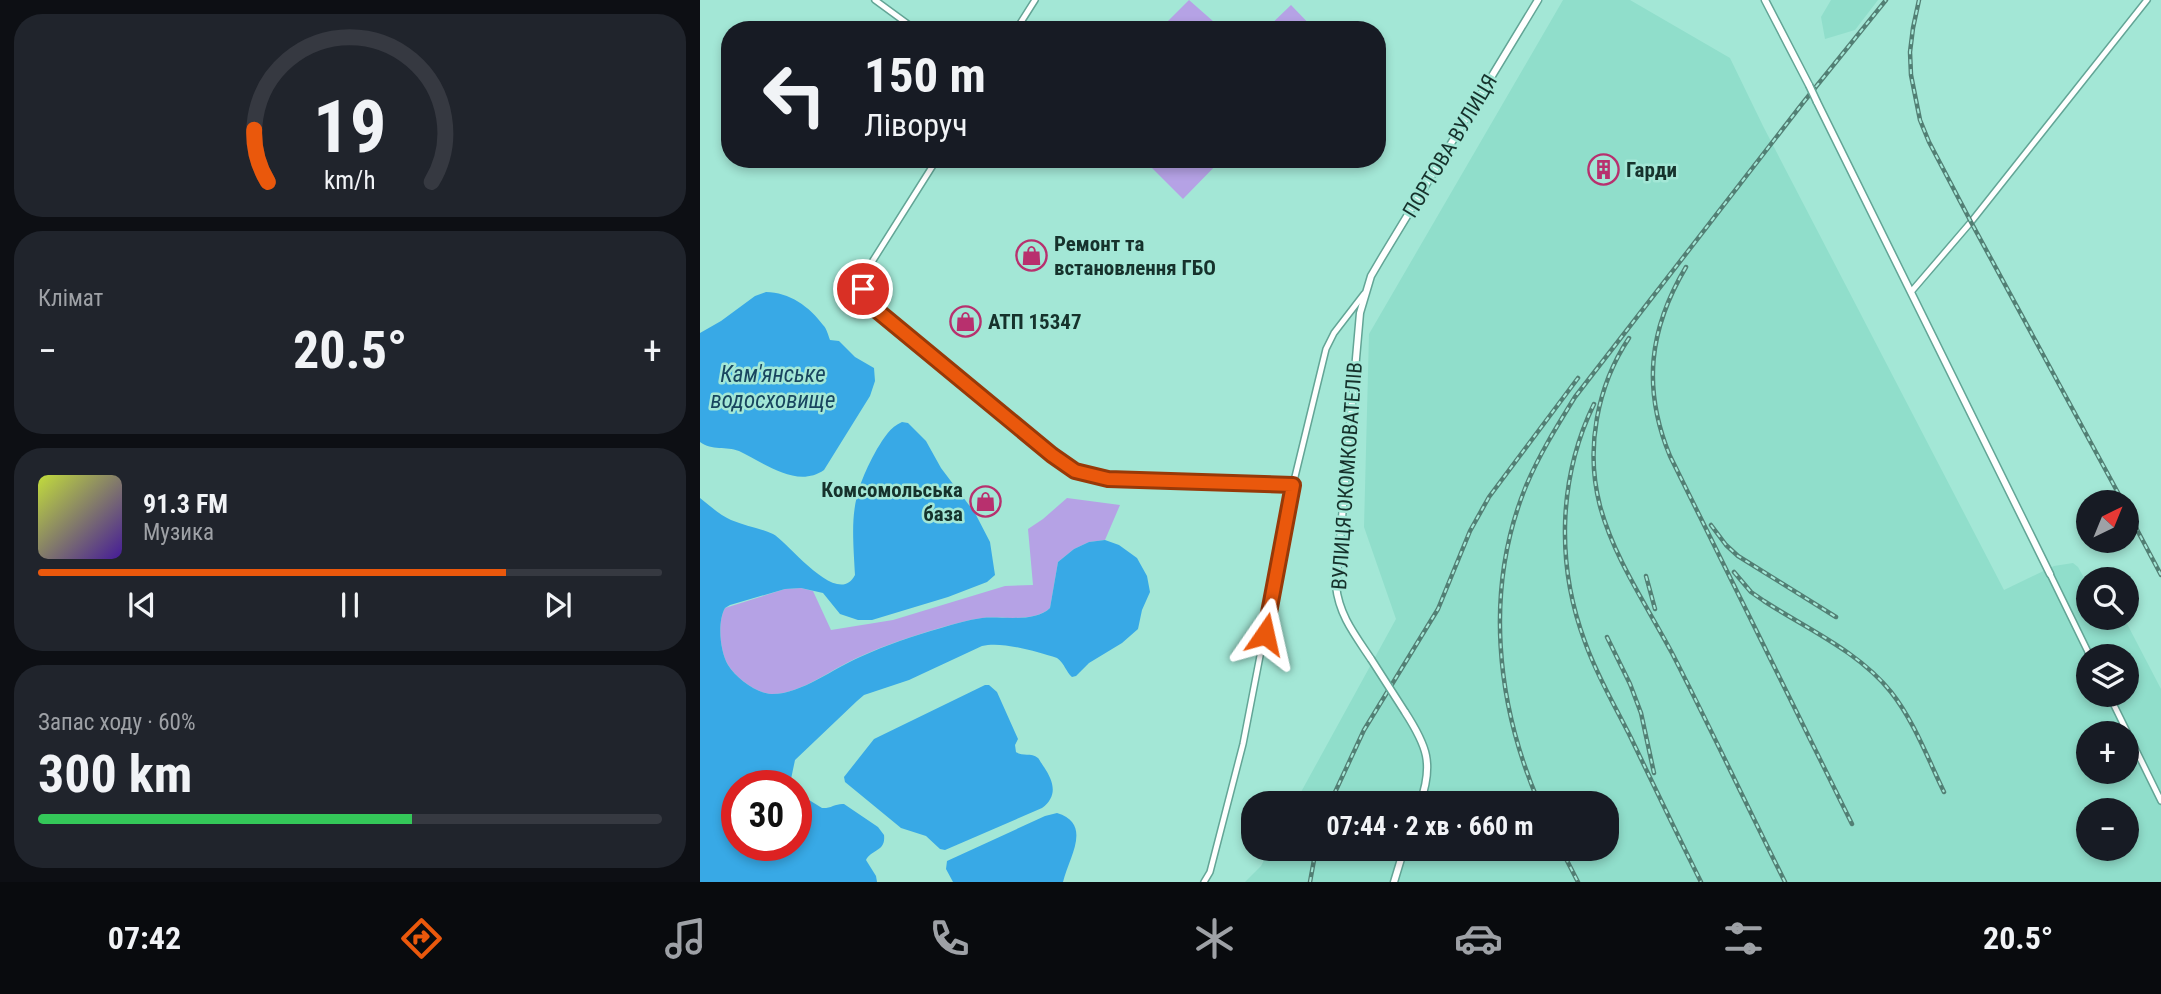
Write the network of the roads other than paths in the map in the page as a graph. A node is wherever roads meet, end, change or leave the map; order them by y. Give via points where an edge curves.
1 (875, 0) edge
2 (1035, 0) edge
3 (1538, 0) edge
4 (1765, 0) edge
5 (2147, 0) edge
6 (904, 21) edge
7 (1022, 21) edge
8 (931, 168) edge
9 (1911, 292) junction
10 (1364, 294) junction
11 (1358, 332) joint
12 (1293, 485) junction
13 (2050, 574) joint
14 (2084, 644) edge
15 (2115, 707) edge
16 (1425, 791) edge
17 (2161, 801) edge
18 (1401, 861) edge
19 (1204, 882) edge
20 (1394, 882) edge

1 - 6 street
2 - 7 street
3 - 10 street, ПОРТОВА ВУЛИЦЯ
4 - 9 street, bridge
5 - 9 street
8 - 12 street via 860,281 868,303 1075,471 1108,479
9 - 13 street
10 - 11 street, ПОРТОВА ВУЛИЦЯ
10 - 12 street, ПОРТОВА ВУЛИЦЯ via 1326,349
11 - 16 street, ВУЛИЦЯ ОКОМКОВАТЕЛІВ, bridge via 1336,586 1346,622 1422,739 1428,756
12 - 19 street, ПОРТОВА ВУЛИЦЯ via 1243,744
13 - 14 street
15 - 17 street
18 - 20 street

